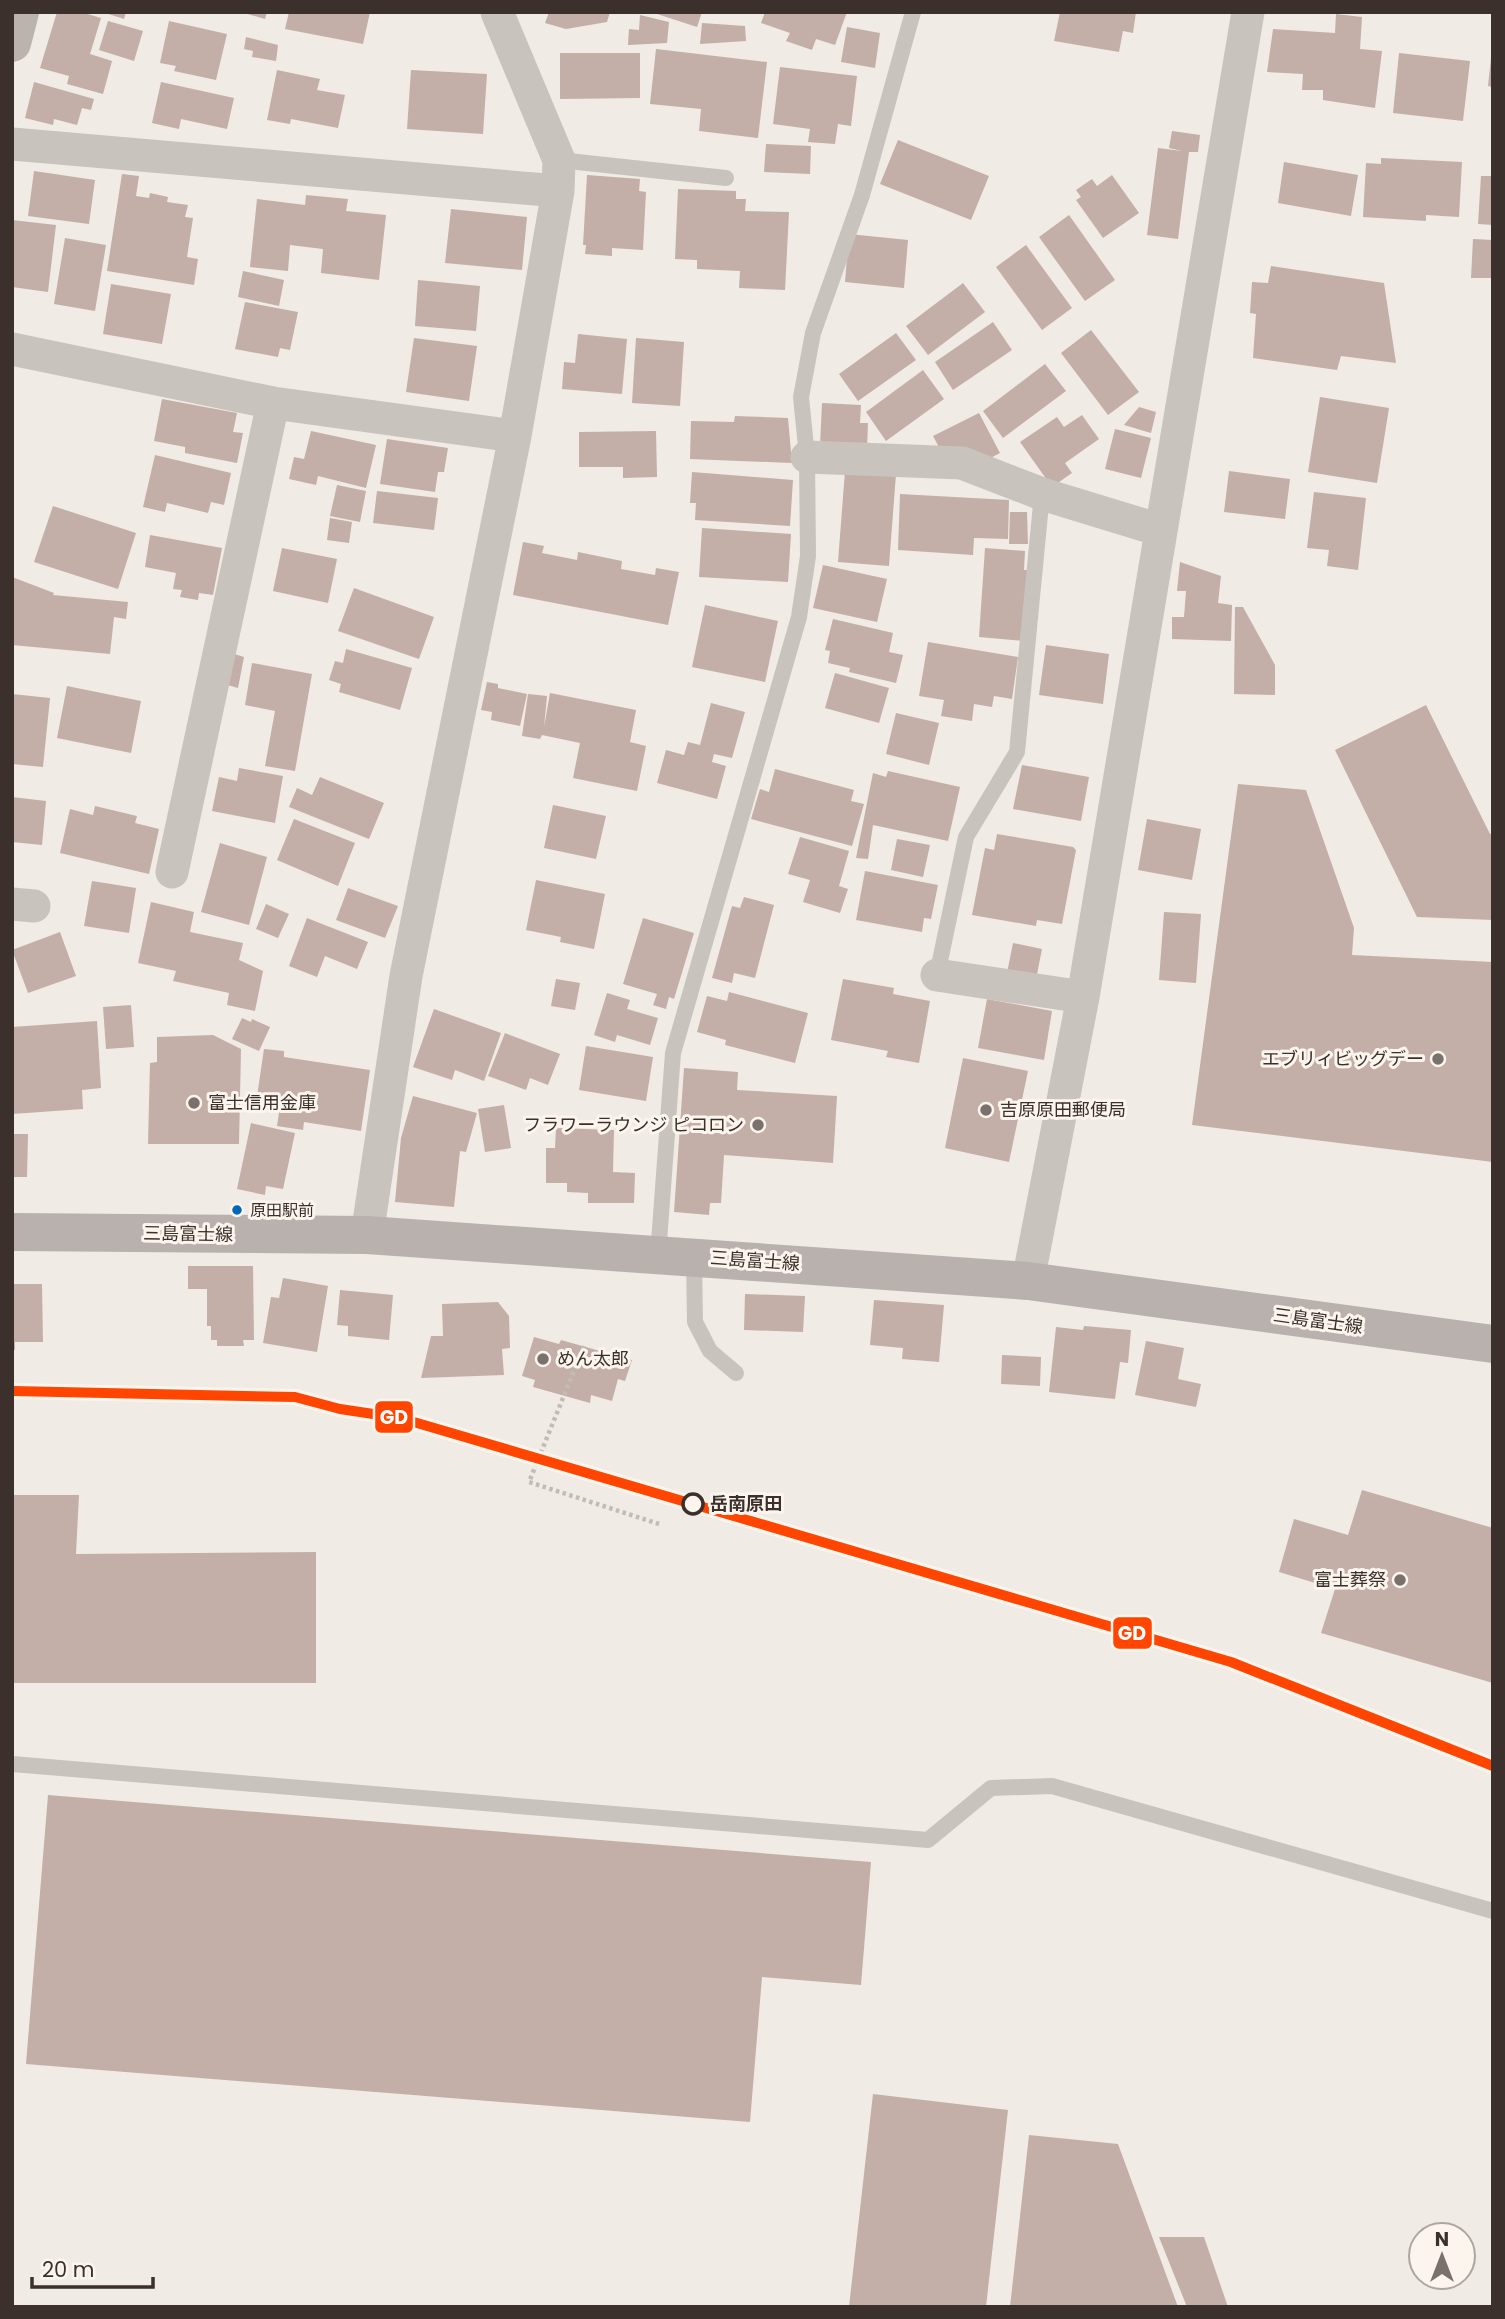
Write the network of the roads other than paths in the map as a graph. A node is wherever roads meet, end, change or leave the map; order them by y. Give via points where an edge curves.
1 (20, 12) edge
2 (497, 12) edge
3 (914, 12) edge
4 (1248, 12) edge
5 (12, 43) edge
6 (12, 144) edge
7 (558, 176) junction
8 (726, 178) dead end
9 (12, 349) edge
10 (273, 403) junction
11 (514, 436) junction
12 (807, 457) junction
13 (1042, 494) junction
14 (1160, 530) junction
15 (172, 872) dead end
16 (937, 975) joint
17 (1083, 997) junction
18 (12, 1232) edge
19 (367, 1236) junction
20 (676, 1256) junction
21 (1028, 1281) junction
22 (1493, 1344) edge
23 (736, 1373) dead end
24 (12, 1764) edge
25 (1493, 1911) edge

1 - 5 street
2 - 7 street
3 - 12 lane via 862,195 813,333 801,397
4 - 14 street
6 - 7 street
7 - 8 lane
7 - 11 street
9 - 10 street
10 - 11 street
10 - 15 street
11 - 19 street via 406,976
12 - 13 street via 962,463
12 - 20 lane via 808,556 799,617 673,1053
13 - 14 street
13 - 16 lane via 1017,752 966,837
14 - 17 street
16 - 17 street
17 - 21 street
18 - 19 main road, 三島富士線
19 - 20 main road, 三島富士線
20 - 21 main road, 三島富士線
20 - 23 lane via 695,1322 709,1351
21 - 22 main road, 三島富士線
24 - 25 lane via 928,1839 991,1788 1052,1786

